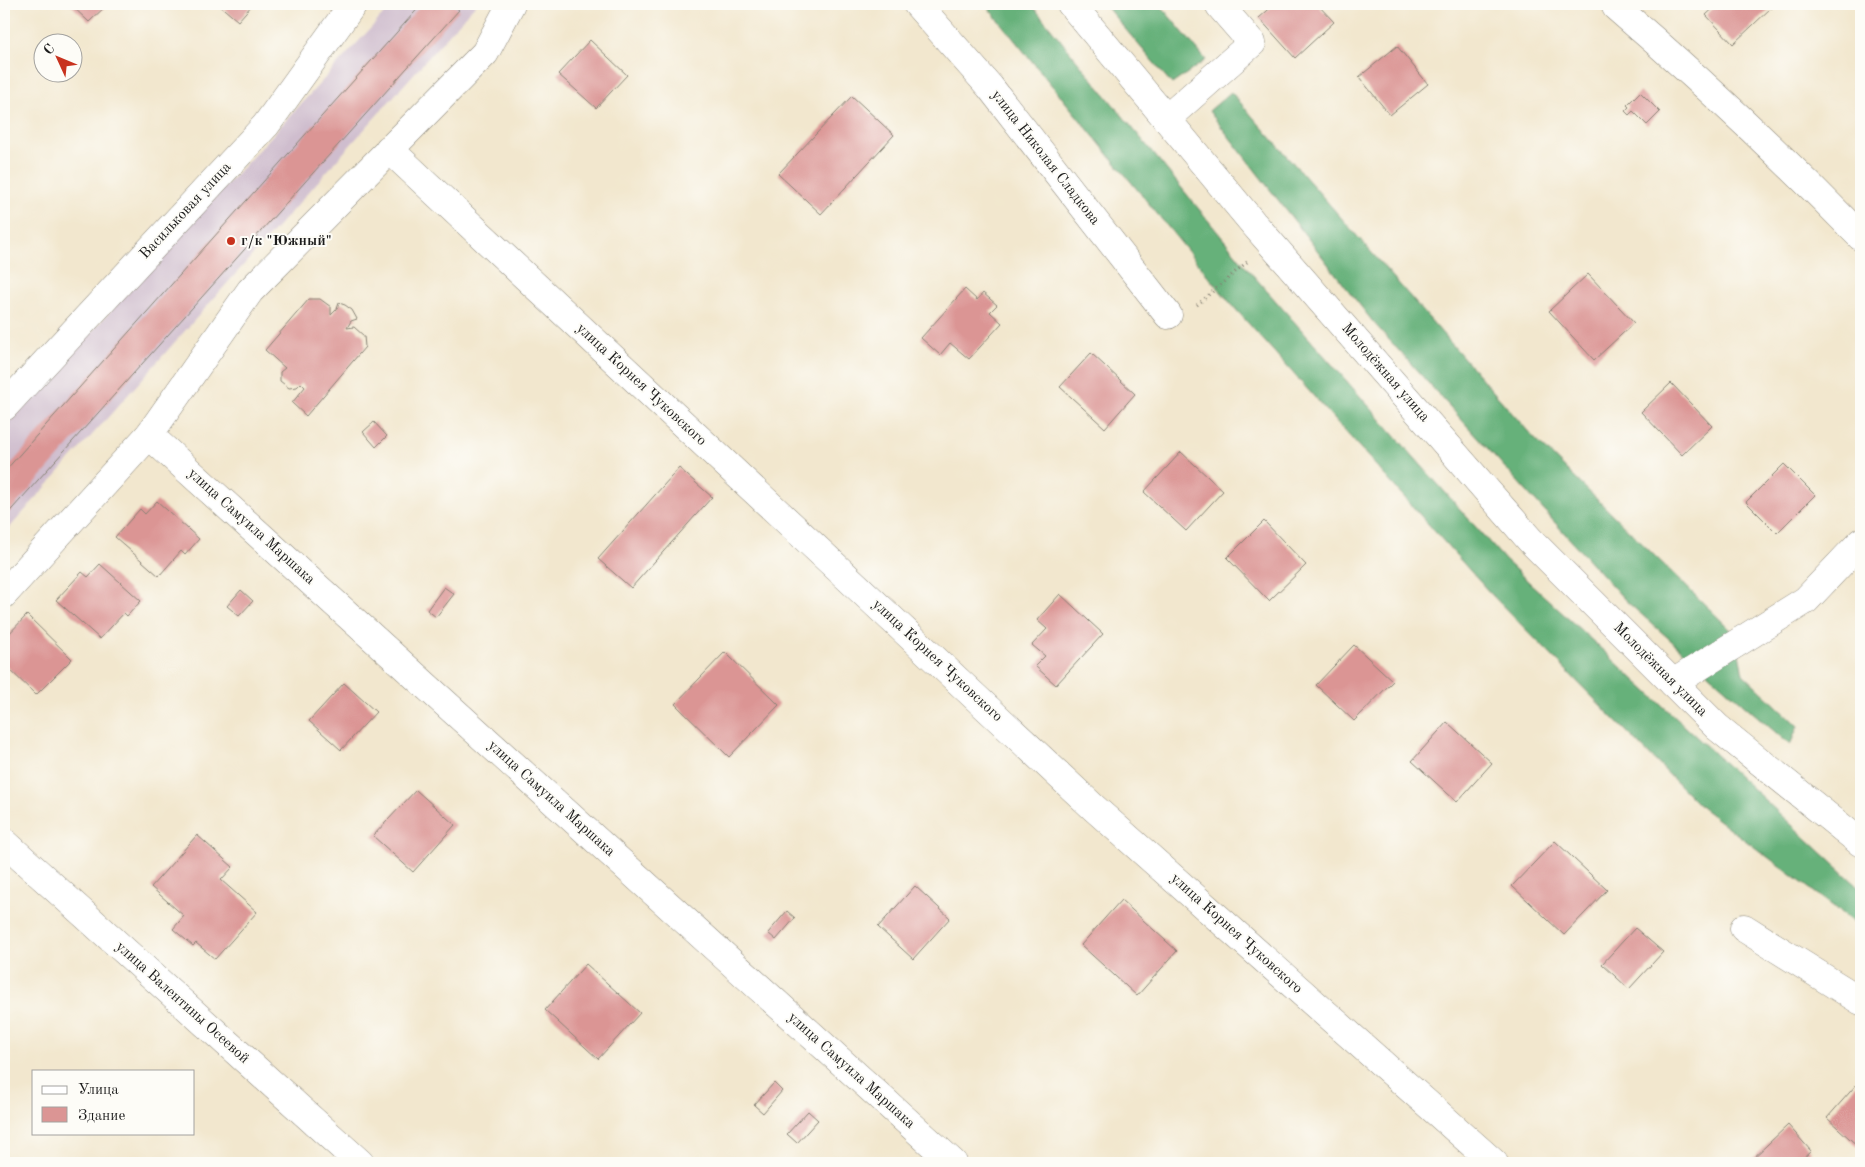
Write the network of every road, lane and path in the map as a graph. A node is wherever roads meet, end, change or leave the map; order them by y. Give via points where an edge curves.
1 (353, 4) edge
2 (510, 4) edge
3 (917, 4) edge
4 (1071, 4) edge
5 (1223, 4) edge
6 (1616, 7) dead end
7 (1166, 118) junction
8 (389, 149) junction
9 (1861, 237) edge
10 (1270, 242) junction
11 (1194, 307) dead end
12 (1168, 315) dead end
13 (4, 407) edge
14 (149, 435) junction
15 (1861, 542) edge
16 (4, 594) edge
17 (1673, 683) junction
18 (4, 842) edge
19 (1861, 842) edge
20 (1744, 928) dead end
21 (1861, 1001) edge
22 (360, 1163) edge
23 (953, 1163) edge
24 (1494, 1163) edge

1 - 13 street, Васильковая улица via 266,125
2 - 8 street via 485,53
3 - 12 street, улица Николая Сладкова via 990,87
4 - 7 street, Молодёжная улица
5 - 7 street via 1220,6 1252,43
6 - 9 street via 1808,182
7 - 10 street, Молодёжная улица
8 - 14 street via 250,291
8 - 24 street, улица Корнея Чуковского via 1093,807
10 - 11 path
10 - 17 street, Молодёжная улица via 1530,540
14 - 16 street
14 - 23 street, улица Самуила Маршака
15 - 17 street via 1806,600
17 - 19 street, Молодёжная улица via 1717,727
18 - 22 street, улица Валентины Осеевой
20 - 21 street

